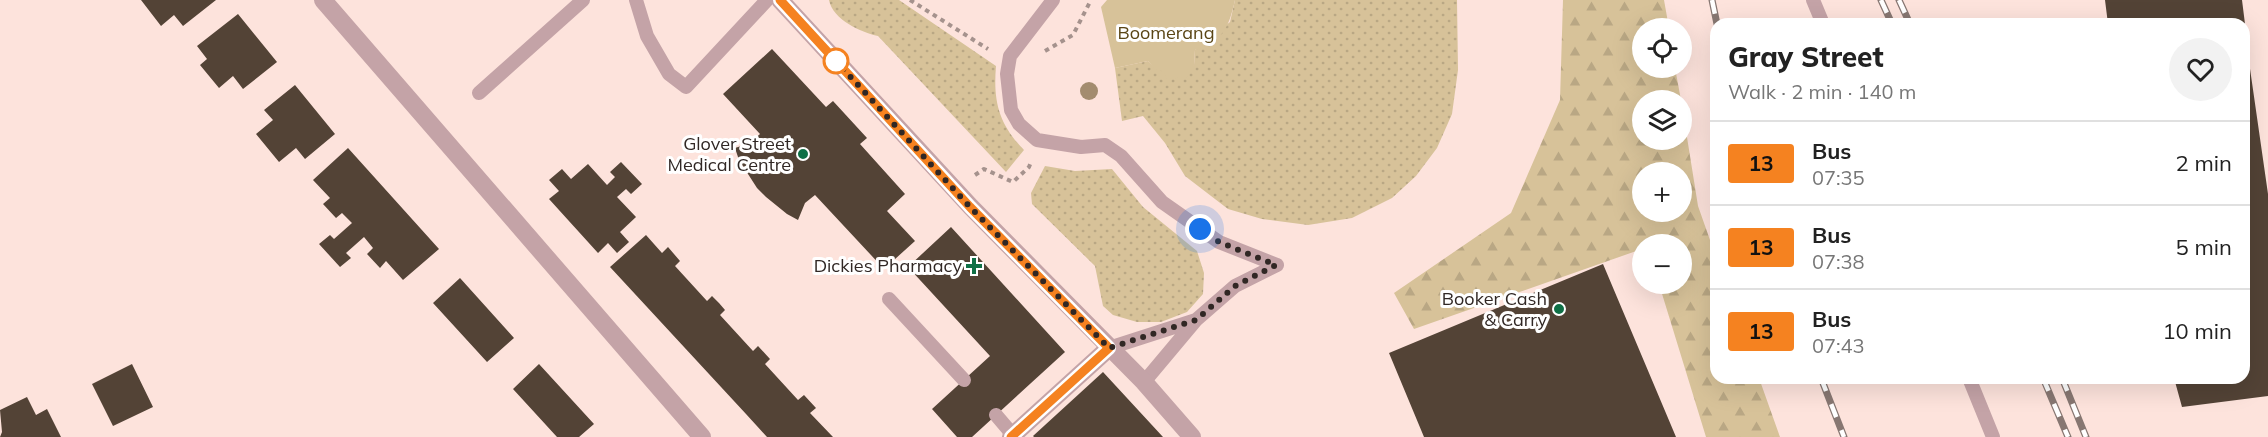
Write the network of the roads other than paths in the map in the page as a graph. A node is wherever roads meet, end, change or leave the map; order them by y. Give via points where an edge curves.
1 (323, 0) edge
2 (583, 0) edge
3 (636, 0) edge
4 (767, 0) edge
5 (780, 0) edge
6 (1053, 0) edge
7 (1813, 0) edge
8 (1820, 18) edge
9 (479, 93) dead end
10 (889, 299) dead end
11 (1196, 320) junction
12 (1109, 348) junction
13 (964, 380) dead end
14 (1144, 382) junction
15 (1971, 384) edge
16 (996, 415) dead end
17 (1012, 436) edge
18 (702, 437) edge
19 (1192, 437) edge
20 (1993, 437) edge

1 - 18 street
2 - 9 lane
3 - 4 lane via 647,36 669,74 686,87
5 - 12 street via 970,207
6 - 11 lane via 1010,56 1007,74 1011,110 1019,124 1037,140 1081,147 1105,146 1121,156 1161,202 1219,242 1276,265 1235,286
7 - 8 lane
10 - 13 lane
11 - 12 lane
11 - 14 lane
12 - 14 street
12 - 17 street
14 - 19 street
15 - 20 lane
16 - 17 lane

